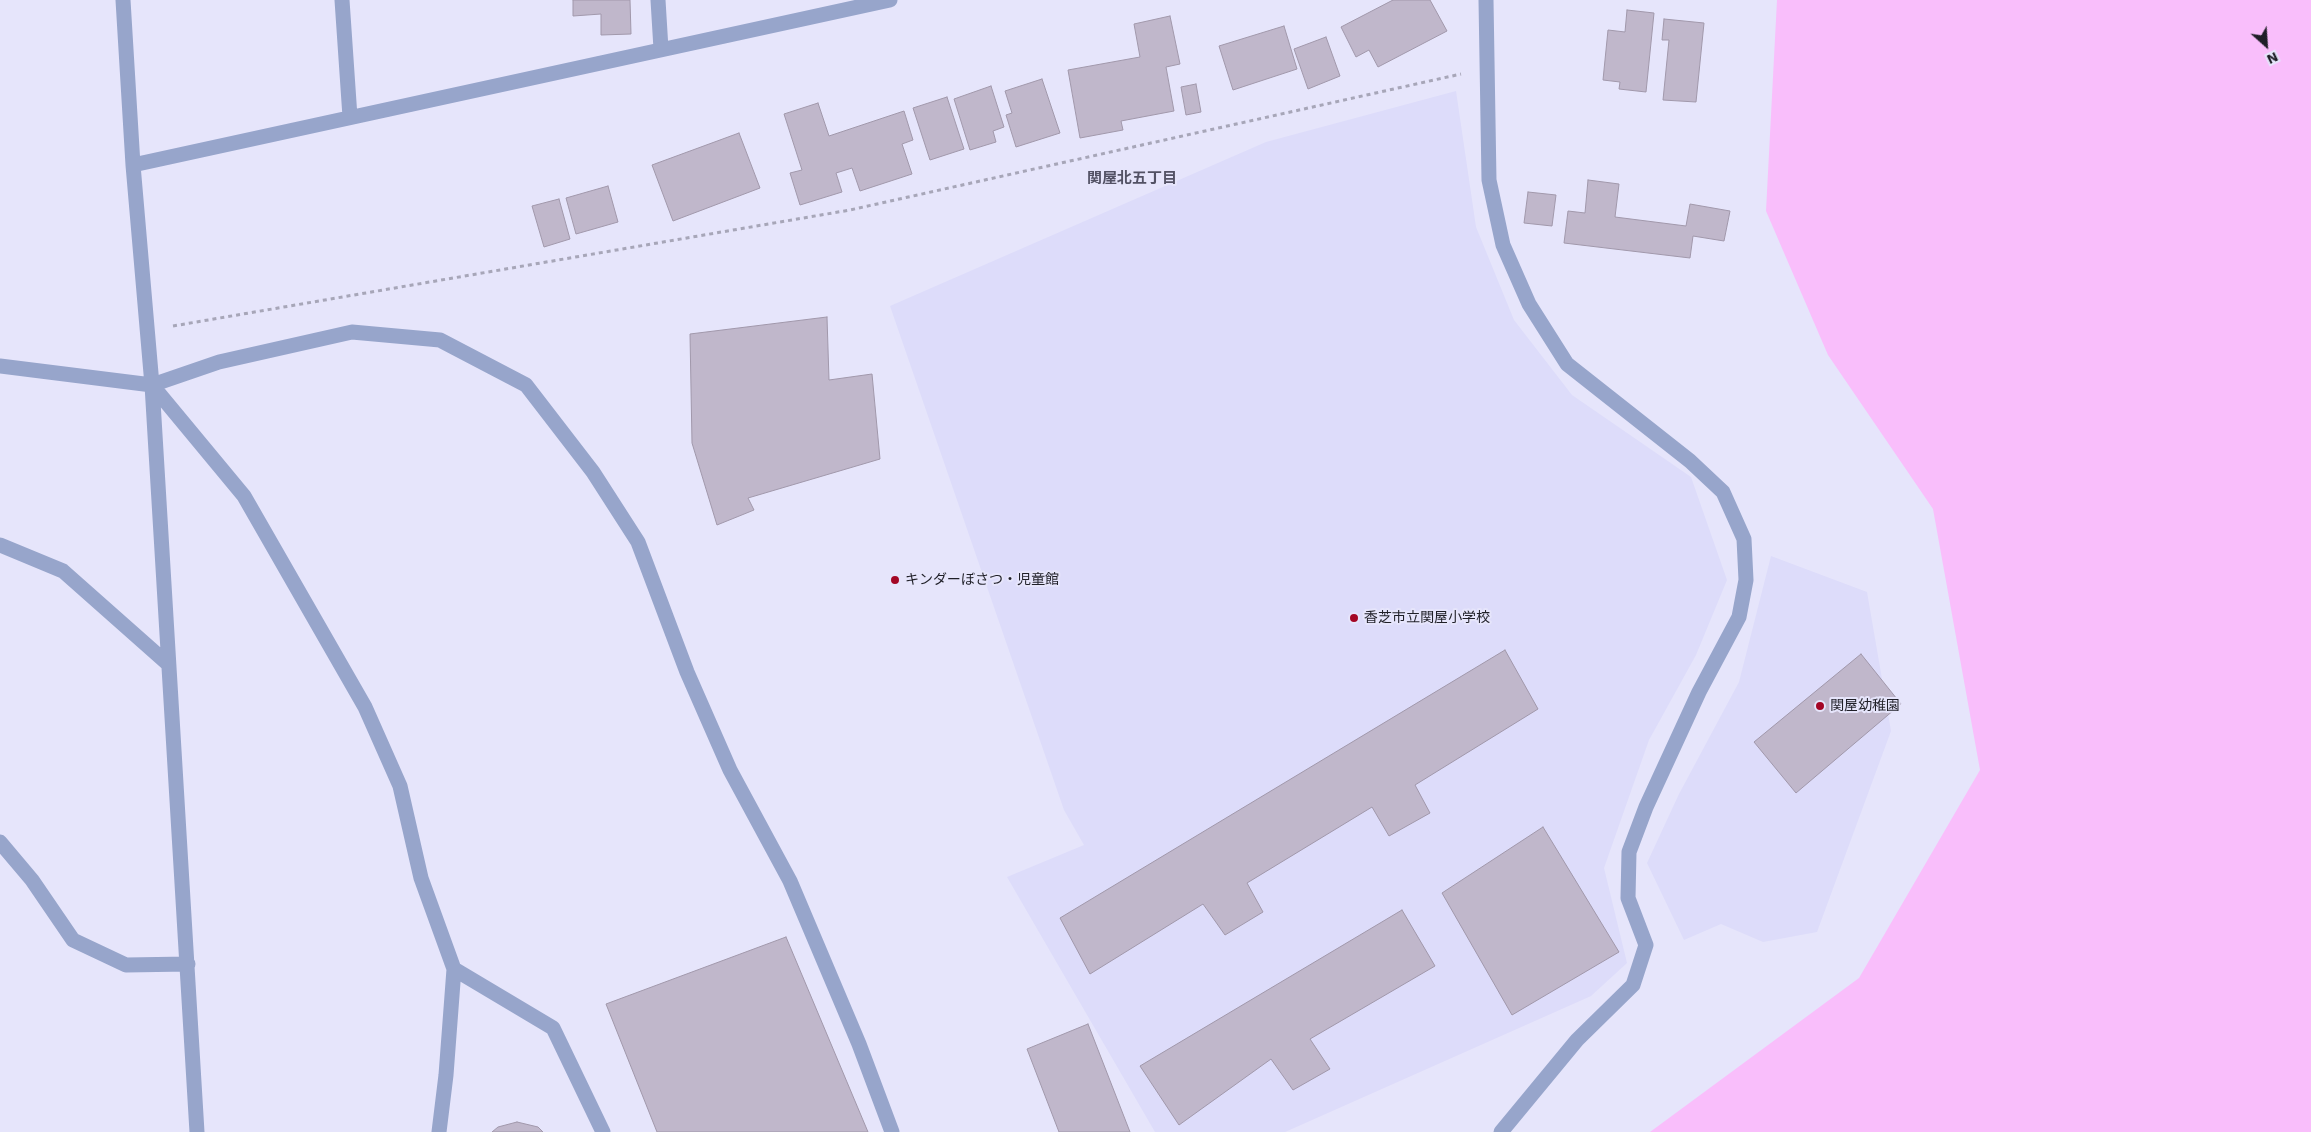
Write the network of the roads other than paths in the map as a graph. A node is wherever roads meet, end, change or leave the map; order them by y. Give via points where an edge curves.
1 (123, 0) edge
2 (342, 0) edge
3 (658, 0) edge
4 (890, 0) edge
5 (1486, 0) edge
6 (660, 49) junction
7 (350, 117) junction
8 (133, 165) junction
9 (0, 366) edge
10 (152, 385) junction
11 (0, 546) edge
12 (168, 664) junction
13 (0, 842) edge
14 (188, 964) junction
15 (454, 969) junction
16 (197, 1132) edge
17 (439, 1132) edge
18 (603, 1132) edge
19 (892, 1132) edge
20 (1501, 1132) edge

1 - 8 street
2 - 7 street
3 - 6 street
4 - 6 street
5 - 20 street via 1489,180 1503,244 1529,304 1567,364 1690,461 1723,492 1744,539 1746,580 1739,618 1699,692 1629,852 1628,898 1646,946 1633,985 1577,1040
6 - 7 street
7 - 8 street
8 - 10 street
9 - 10 street
10 - 12 street
10 - 15 street via 244,496 365,707 400,786 421,878
10 - 19 street via 219,362 352,332 440,340 526,384 593,472 638,542 687,672 730,770 790,881 859,1044
11 - 12 street via 63,571
12 - 14 street
13 - 14 street via 32,880 73,940 126,964
14 - 16 street
15 - 17 street
15 - 18 street via 553,1028

